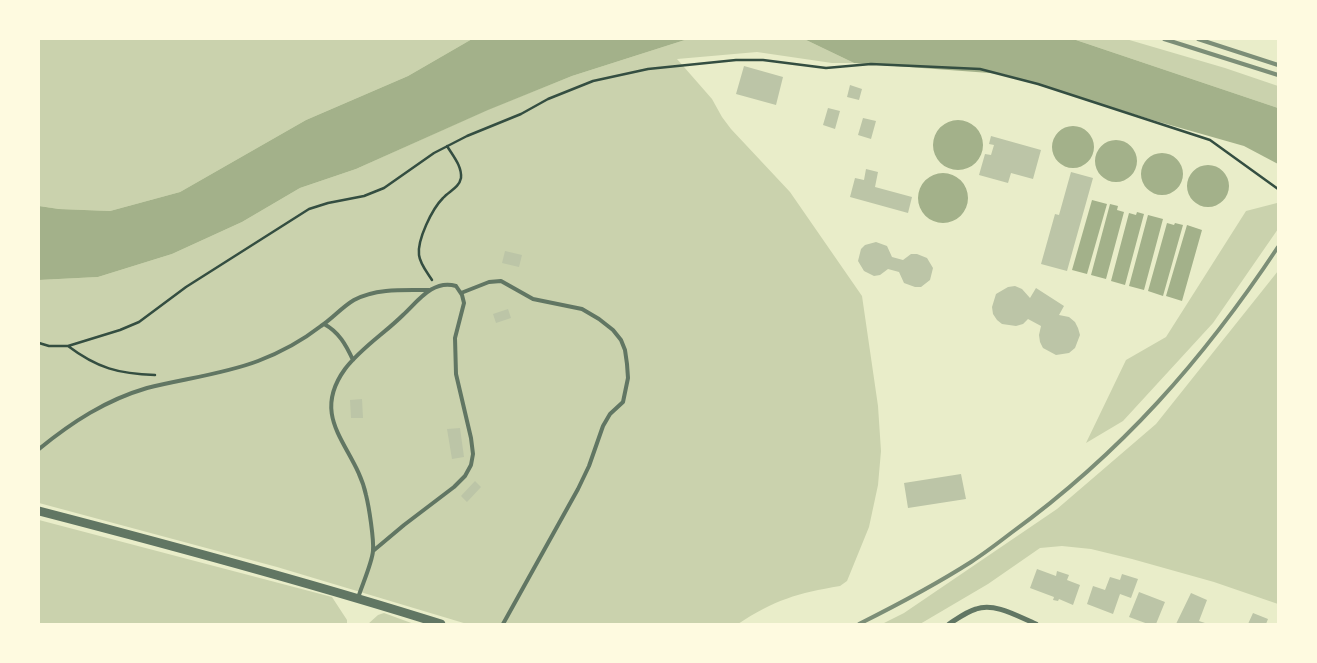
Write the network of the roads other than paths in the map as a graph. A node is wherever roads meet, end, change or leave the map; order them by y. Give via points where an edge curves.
1 (429, 290) junction
2 (460, 293) junction
3 (324, 324) junction
4 (353, 360) junction
5 (39, 449) edge
6 (39, 511) edge
7 (373, 552) junction
8 (358, 598) junction
9 (441, 624) edge
10 (503, 624) edge
11 (949, 624) edge
12 (1036, 624) edge

1 - 2 lane via 451,284
1 - 3 lane via 367,295 354,300
1 - 4 lane
2 - 7 lane via 464,303 456,338 456,374 471,438 471,465 454,488
2 - 10 lane via 474,286 501,281 533,298 582,309 613,330 621,340 627,364 623,402 603,426 578,489
3 - 4 lane via 337,333
3 - 5 lane via 259,361 145,389 97,408
4 - 7 lane via 338,383 332,401 332,418 335,430 363,482
6 - 8 street
7 - 8 lane
8 - 9 street
11 - 12 street via 983,607

